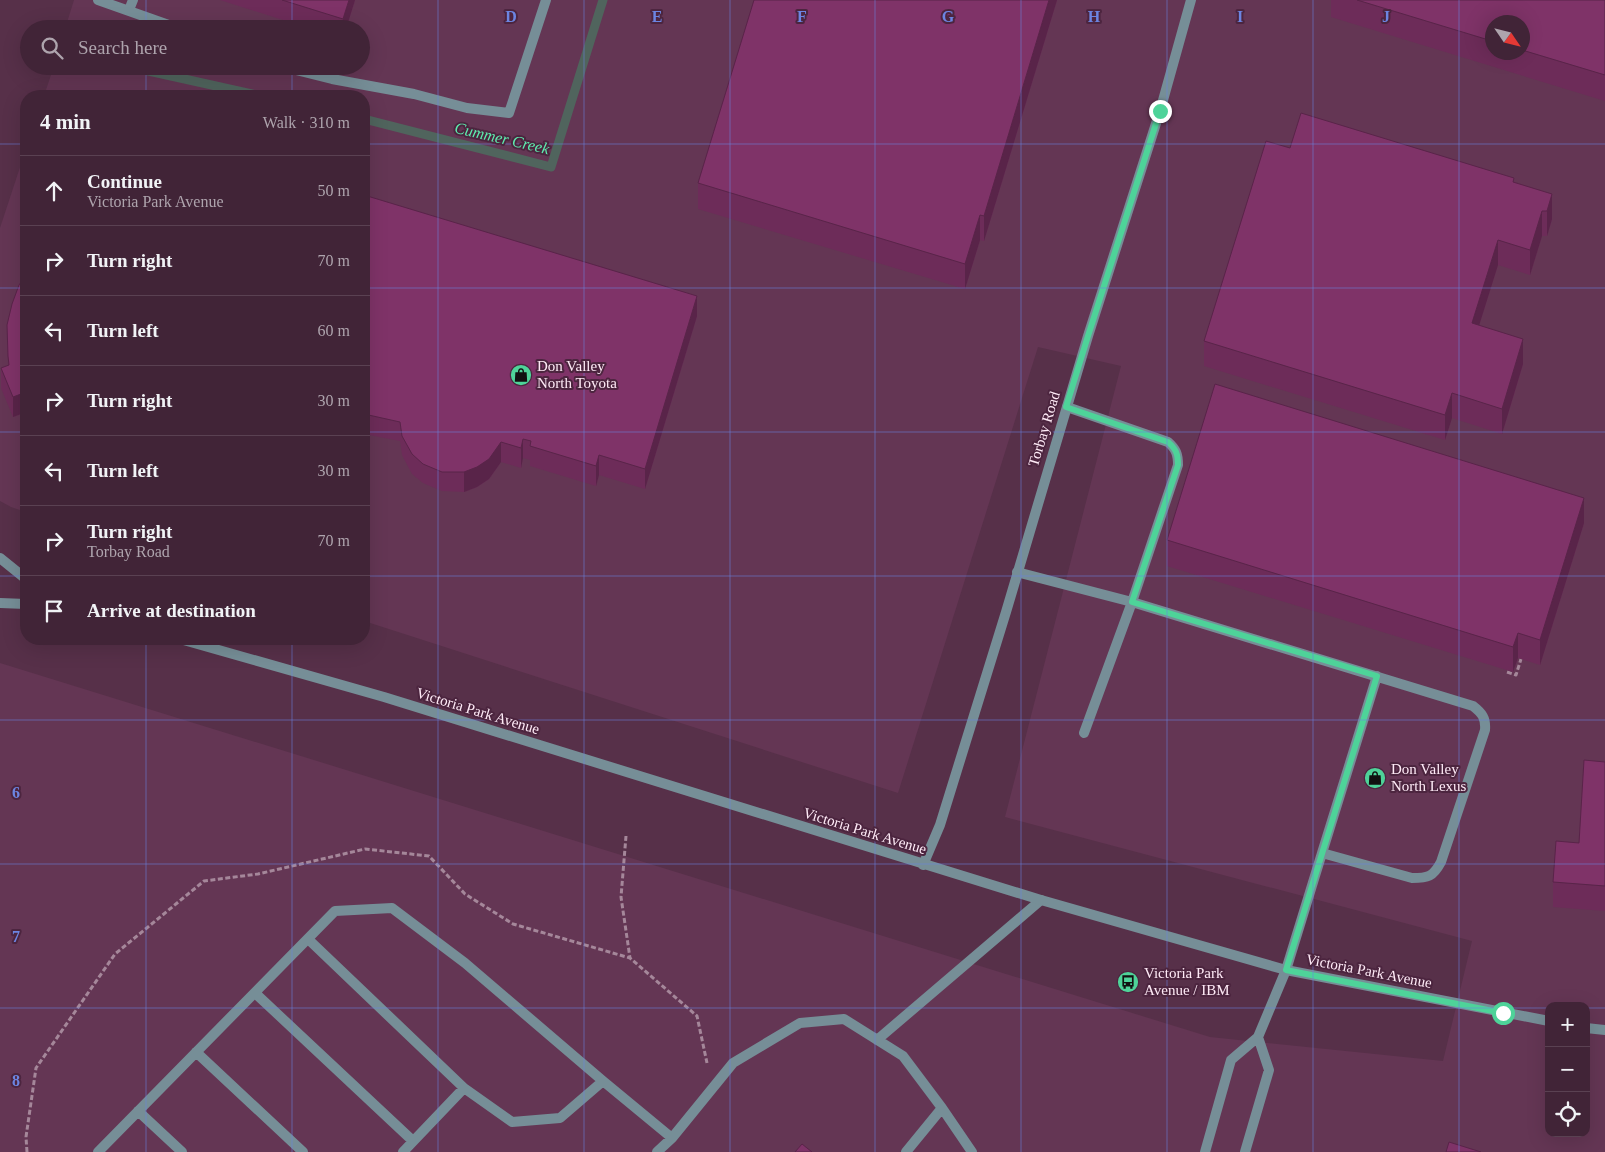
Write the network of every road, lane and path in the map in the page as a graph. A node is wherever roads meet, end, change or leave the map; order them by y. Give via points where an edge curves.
1 (98, 0) edge
2 (133, 0) edge
3 (546, 0) edge
4 (1191, 0) edge
5 (129, 10) junction
6 (156, 20) edge
7 (316, 75) edge
8 (1066, 407) junction
9 (0, 558) edge
10 (1018, 572) junction
11 (20, 574) edge
12 (1132, 602) junction
13 (0, 603) edge
14 (20, 604) edge
15 (201, 645) edge
16 (1521, 659) edge
17 (1507, 672) edge
18 (1377, 676) junction
19 (1084, 733) dead end
20 (626, 836) dead end
21 (1322, 853) junction
22 (923, 865) junction
23 (1041, 900) junction
24 (308, 939) junction
25 (630, 958) dead end
26 (1286, 970) junction
27 (255, 993) junction
28 (1545, 1020) edge
29 (1590, 1028) edge
30 (1605, 1030) edge
31 (1258, 1037) junction
32 (877, 1040) junction
33 (196, 1052) junction
34 (603, 1081) junction
35 (464, 1088) junction
36 (942, 1108) junction
37 (138, 1111) junction
38 (672, 1138) junction
39 (413, 1141) junction
40 (98, 1152) edge
41 (182, 1152) edge
42 (303, 1152) edge
43 (403, 1152) edge
44 (657, 1152) edge
45 (906, 1152) edge
46 (972, 1152) edge
47 (1205, 1152) edge
48 (1245, 1152) edge

1 - 5 street
2 - 5 street
3 - 7 street via 509,113 467,108
4 - 8 street, Torbay Road via 1160,111
5 - 6 street
8 - 10 street, Torbay Road
8 - 12 street via 1168,442 1178,456 1178,465
9 - 11 street
10 - 12 street
10 - 22 street, Torbay Road via 940,825
12 - 18 street
12 - 19 street
13 - 14 street
15 - 22 street, Victoria Park Avenue via 384,697
16 - 17 path via 1516,675
18 - 21 street
18 - 21 street via 1473,706 1486,720 1485,730 1435,873 1425,878 1412,878
20 - 25 path via 621,897
21 - 26 street
22 - 23 street, Victoria Park Avenue
23 - 26 street, Victoria Park Avenue
23 - 32 street
24 - 27 street
24 - 34 street via 335,911 392,908 466,963
24 - 35 street
26 - 28 street, Victoria Park Avenue
26 - 31 street
27 - 33 street
27 - 39 street
29 - 30 street
31 - 47 street via 1231,1060
31 - 48 street via 1269,1070
32 - 36 street via 903,1056
32 - 38 street via 844,1019 800,1023 733,1063
33 - 37 street
33 - 42 street
34 - 35 street via 560,1118 512,1122
34 - 38 street
35 - 39 street
36 - 45 street
36 - 46 street
37 - 40 street
37 - 41 street
38 - 44 street
39 - 43 street

